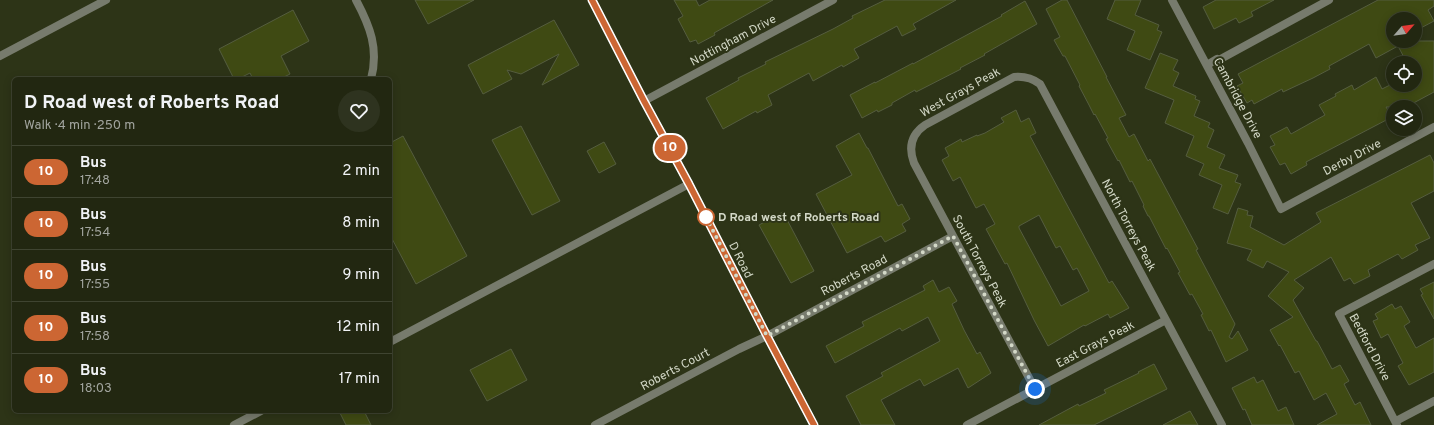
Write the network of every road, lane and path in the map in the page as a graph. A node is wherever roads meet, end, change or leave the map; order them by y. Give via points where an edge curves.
1 (106, 0) edge
2 (356, 0) edge
3 (592, 0) edge
4 (833, 0) edge
5 (1172, 0) edge
6 (1329, 0) edge
7 (0, 56) edge
8 (1206, 64) junction
9 (371, 77) edge
10 (1028, 78) joint
11 (644, 101) junction
12 (1434, 127) edge
13 (912, 142) joint
14 (689, 184) junction
15 (1281, 209) joint
16 (953, 236) junction
17 (1434, 264) edge
18 (1166, 320) junction
19 (767, 336) junction
20 (392, 341) edge
21 (1035, 389) junction
22 (1434, 401) edge
23 (257, 413) edge
24 (1396, 423) edge
25 (234, 425) edge
26 (595, 425) edge
27 (814, 425) edge
28 (967, 425) edge
29 (1222, 425) edge

1 - 7 street
2 - 9 street via 372,38 374,64
3 - 11 street, D Road
4 - 11 street, Nottingham Drive
5 - 8 street, Cambridge Drive
6 - 8 street via 1217,61
8 - 15 street, Cambridge Drive
10 - 13 street, West Grays Peak via 1014,77 926,124 917,132
10 - 18 street, North Torreys Peak via 1040,84
11 - 14 street, D Road
12 - 15 street, Derby Drive
13 - 16 street, South Torreys Peak via 911,156 914,163
14 - 19 street, D Road
14 - 20 street
16 - 19 street, Roberts Road
16 - 21 street, South Torreys Peak
17 - 24 street, Bedford Drive via 1339,314
18 - 21 street, East Grays Peak
18 - 29 street, North Torreys Peak
19 - 26 street, Roberts Court
19 - 27 street, D Road
21 - 28 street, East Grays Peak
22 - 24 street
23 - 25 street

